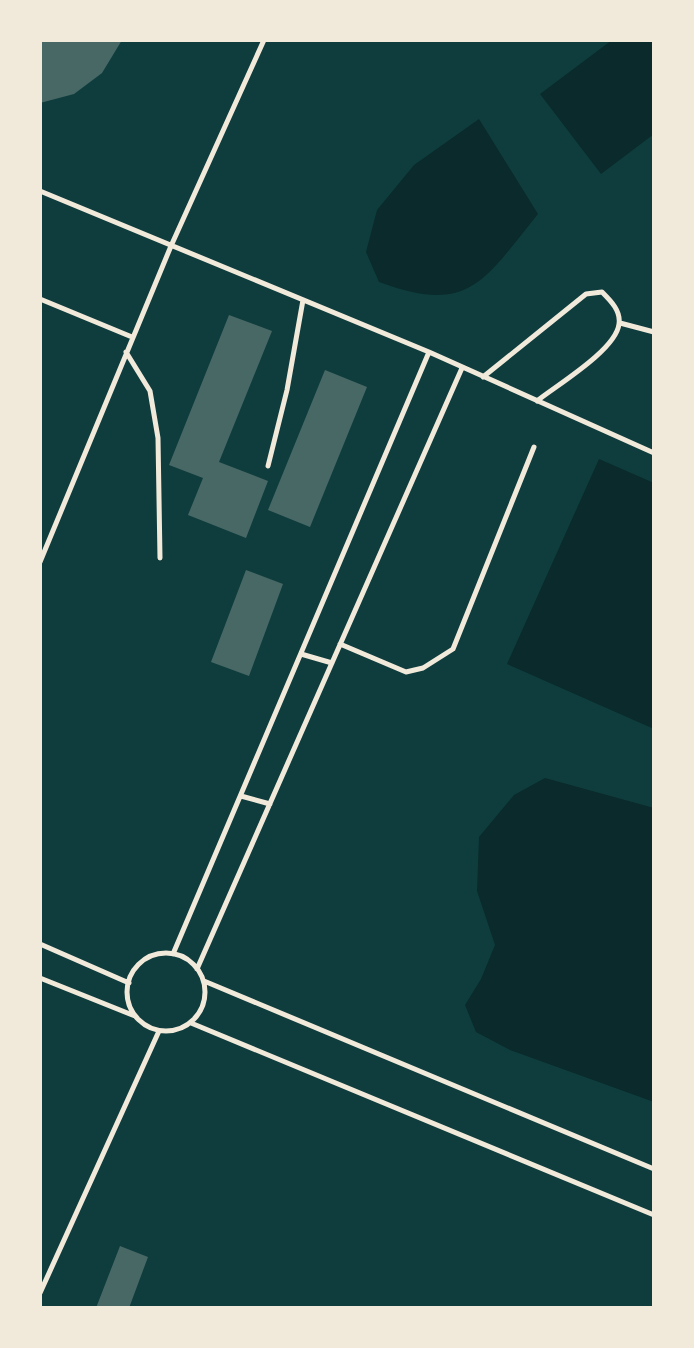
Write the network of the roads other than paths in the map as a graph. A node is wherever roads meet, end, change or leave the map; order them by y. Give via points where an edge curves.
1 (264, 40) edge
2 (40, 191) edge
3 (171, 246) junction
4 (40, 299) edge
5 (303, 300) junction
6 (620, 323) junction
7 (654, 332) edge
8 (132, 337) junction
9 (126, 352) junction
10 (429, 352) junction
11 (462, 368) junction
12 (483, 377) junction
13 (537, 401) junction
14 (534, 447) dead end
15 (654, 453) edge
16 (268, 466) dead end
17 (159, 558) dead end
18 (40, 562) edge
19 (340, 644) junction
20 (301, 654) junction
21 (332, 663) junction
22 (241, 796) junction
23 (270, 804) junction
24 (40, 944) edge
25 (173, 954) junction
26 (197, 968) junction
27 (40, 978) edge
28 (204, 981) junction
29 (129, 983) junction
30 (136, 1017) junction
31 (191, 1023) junction
32 (159, 1031) junction
33 (654, 1169) edge
34 (654, 1215) edge
35 (40, 1293) edge

1 - 3 lane
2 - 3 lane
3 - 5 lane
3 - 8 lane
4 - 8 lane
5 - 10 lane
5 - 16 lane
6 - 7 lane
6 - 12 lane via 615,305 602,292 586,293
6 - 13 lane via 612,342
8 - 9 lane
9 - 17 lane via 150,391 158,438
9 - 18 lane
10 - 11 lane
10 - 20 lane
11 - 12 lane
11 - 19 lane
12 - 13 lane
13 - 15 lane
14 - 19 lane via 453,649 423,668 407,672
19 - 21 lane
20 - 21 lane
20 - 22 lane
21 - 23 lane
22 - 23 lane
22 - 25 lane
23 - 26 lane
24 - 29 lane
25 - 26 lane
25 - 29 lane via 145,960
26 - 28 lane
27 - 30 lane
28 - 31 lane via 201,1011
28 - 33 lane
29 - 30 lane via 128,1001
30 - 32 lane
31 - 32 lane
31 - 34 lane
32 - 35 lane

